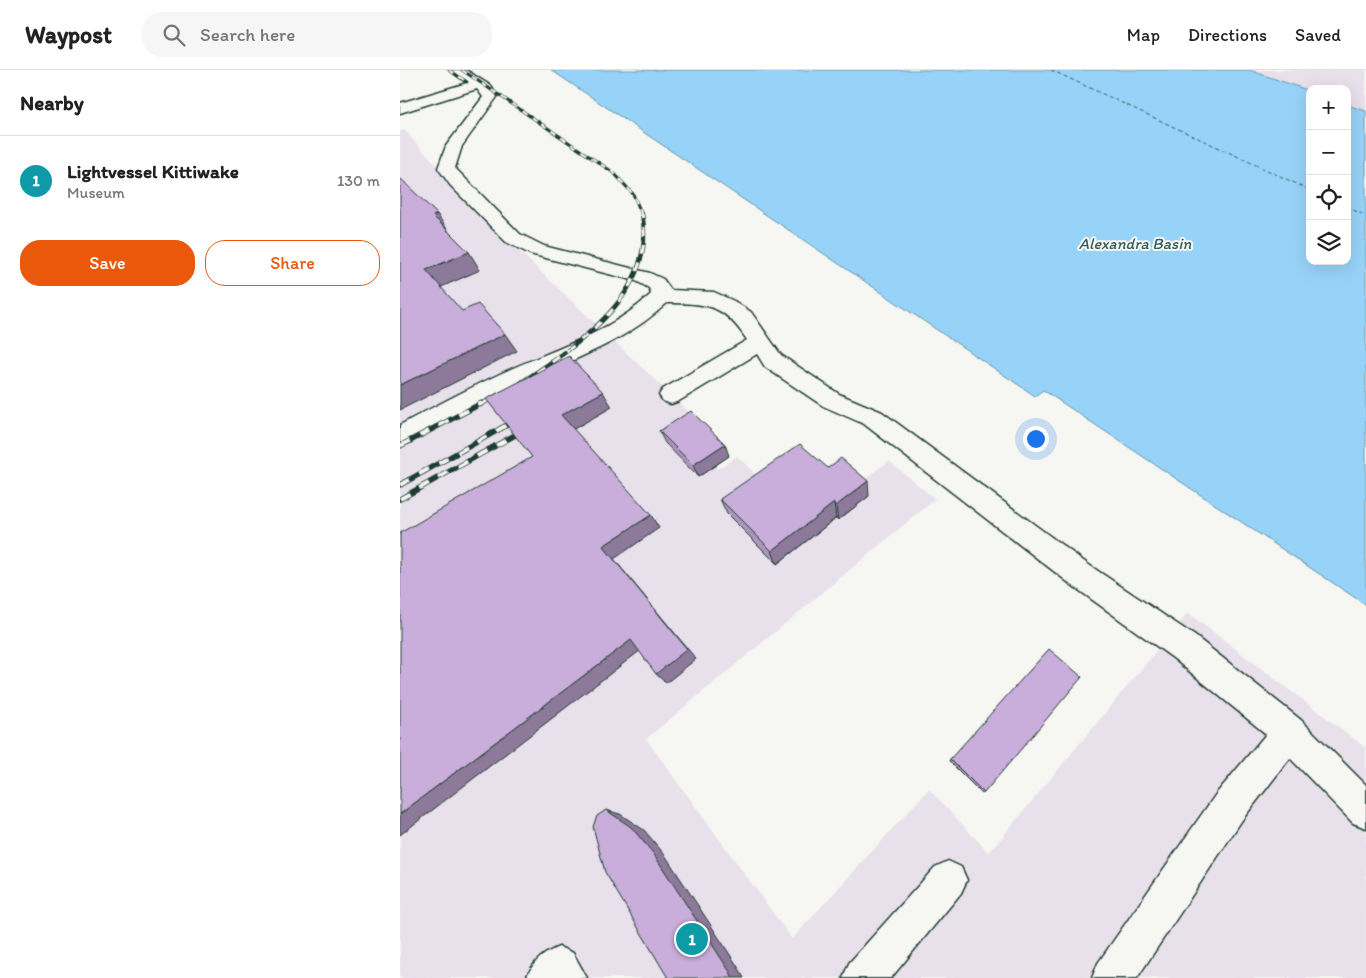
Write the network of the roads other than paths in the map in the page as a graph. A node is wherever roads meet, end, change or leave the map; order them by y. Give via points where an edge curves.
1 (457, 70) edge
2 (479, 84) junction
3 (400, 108) edge
4 (662, 296) junction
5 (760, 342) junction
6 (672, 395) dead end
7 (400, 436) edge
8 (1289, 732) junction
9 (1366, 810) edge
10 (948, 880) dead end
11 (547, 978) edge
12 (566, 978) edge
13 (864, 978) edge
14 (1113, 978) edge

1 - 2 lane
2 - 3 lane
2 - 4 lane via 490,97 454,146 446,168 456,181 513,238 537,250 643,277 657,283
4 - 5 lane via 707,297 727,306 743,318
4 - 7 lane via 637,318 610,333 502,383
5 - 6 lane
5 - 8 lane via 774,361 831,400 873,418 1079,574 1184,647
8 - 9 lane
8 - 14 lane via 1229,807
10 - 13 lane
11 - 12 lane via 560,967

